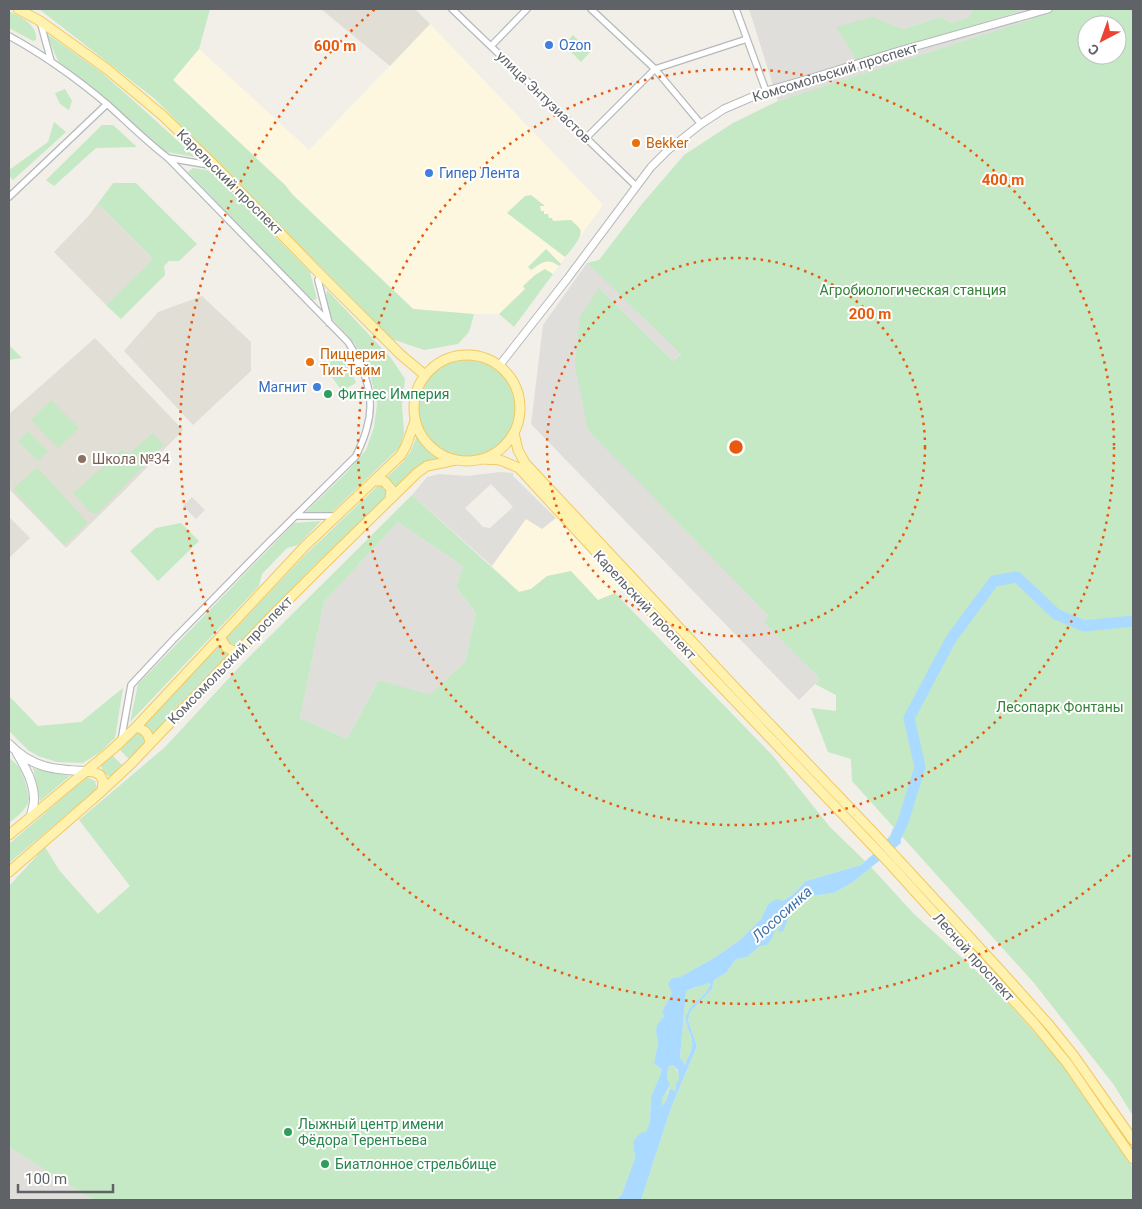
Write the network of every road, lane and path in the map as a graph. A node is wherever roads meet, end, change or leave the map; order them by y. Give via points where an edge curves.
1 (18, 9) edge
2 (452, 9) edge
3 (528, 9) edge
4 (592, 9) edge
5 (736, 9) edge
6 (1048, 9) edge
7 (40, 20) junction
8 (9, 36) edge
9 (747, 39) junction
10 (490, 46) junction
11 (51, 61) junction
12 (655, 69) junction
13 (766, 91) junction
14 (107, 104) junction
15 (701, 124) junction
16 (586, 138) junction
17 (168, 158) junction
18 (215, 166) junction
19 (636, 186) junction
20 (9, 197) edge
21 (321, 275) junction
22 (329, 324) junction
23 (499, 366) junction
24 (425, 375) junction
25 (415, 421) junction
26 (514, 433) junction
27 (482, 459) junction
28 (456, 460) junction
29 (374, 480) junction
30 (390, 499) junction
31 (295, 516) junction
32 (336, 516) junction
33 (682, 631) junction
34 (220, 637) junction
35 (675, 638) junction
36 (237, 653) junction
37 (136, 727) junction
38 (121, 741) junction
39 (9, 744) edge
40 (150, 744) junction
41 (16, 751) junction
42 (802, 764) junction
43 (86, 771) junction
44 (102, 791) junction
45 (32, 816) junction
46 (9, 835) edge
47 (9, 872) edge
48 (946, 919) junction
49 (1133, 1140) edge
50 (1133, 1159) edge

1 - 7 main road, Карельский проспект
2 - 10 street, улица Энтузиастов
3 - 10 street
4 - 12 street
5 - 9 street
6 - 13 street, Комсомольский проспект
7 - 11 street
7 - 18 main road, Карельский проспект via 162,114
8 - 11 street
9 - 12 street
9 - 13 street
10 - 16 street, улица Энтузиастов
11 - 14 street
12 - 15 street
12 - 16 street
13 - 15 street, Комсомольский проспект via 724,108
14 - 17 street
14 - 20 street
15 - 19 street, Комсомольский проспект via 668,150
16 - 19 street, улица Энтузиастов
17 - 18 street
17 - 22 street
18 - 21 main road, Карельский проспект
19 - 23 street, Комсомольский проспект
21 - 22 street via 318,280
21 - 24 main road, Карельский проспект
22 - 31 street via 348,342 362,367 370,397 368,425 356,456
23 - 24 main road via 472,355 450,357
23 - 26 main road via 510,378 518,396 519,418
24 - 25 main road via 414,402
25 - 28 main road via 429,444 440,454
25 - 29 main road, Комсомольский проспект via 401,455
26 - 27 main road via 498,450
26 - 33 main road, Карельский проспект via 525,463
27 - 28 main road
27 - 35 main road, Карельский проспект via 500,460 519,468
28 - 30 main road, Комсомольский проспект via 427,466
29 - 30 main road via 384,481 390,489
29 - 32 main road, Комсомольский проспект
30 - 36 main road, Комсомольский проспект
31 - 32 street
31 - 38 street via 131,685
32 - 34 main road, Комсомольский проспект
33 - 35 main road
33 - 42 main road, Карельский проспект
34 - 36 main road via 226,648
34 - 37 main road, Комсомольский проспект
35 - 42 main road, Карельский проспект
36 - 40 main road, Комсомольский проспект
37 - 38 main road, Комсомольский проспект
37 - 40 main road via 146,732
38 - 43 main road, Комсомольский проспект
39 - 41 main road
40 - 44 main road, Комсомольский проспект
41 - 43 main road via 47,767
41 - 45 main road via 32,786
42 - 48 main road, Лесной проспект via 890,864
43 - 44 main road via 100,775
43 - 45 main road, Комсомольский проспект
44 - 47 main road, Комсомольский проспект
45 - 46 main road, Комсомольский проспект
48 - 49 main road, Лесной проспект via 1000,971 1056,1034
48 - 50 main road, Лесной проспект via 1067,1063

